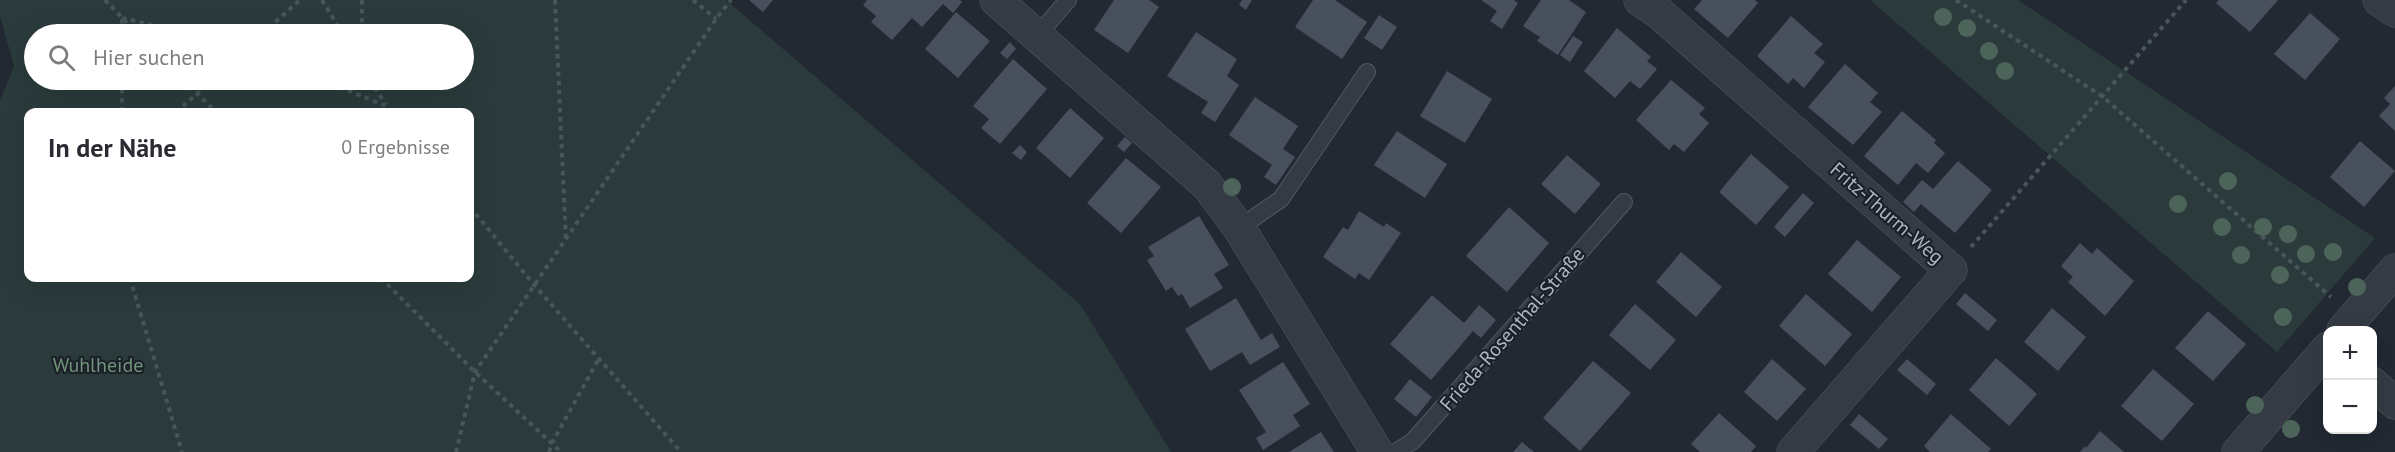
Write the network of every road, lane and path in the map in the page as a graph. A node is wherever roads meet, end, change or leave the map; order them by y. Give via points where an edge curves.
1 (105, 0) edge
2 (300, 0) edge
3 (322, 0) edge
4 (362, 0) edge
5 (555, 0) edge
6 (693, 0) edge
7 (731, 0) edge
8 (996, 0) edge
9 (1068, 0) edge
10 (1640, 0) edge
11 (1956, 0) edge
12 (2186, 0) edge
13 (2379, 0) edge
14 (2395, 11) edge
15 (122, 18) junction
16 (716, 20) junction
17 (122, 24) edge
18 (128, 24) edge
19 (148, 24) edge
20 (273, 24) edge
21 (337, 24) edge
22 (362, 24) edge
23 (1037, 36) junction
24 (1367, 72) dead end
25 (122, 90) edge
26 (194, 90) edge
27 (201, 90) edge
28 (347, 90) edge
29 (376, 90) edge
30 (197, 93) junction
31 (2103, 98) junction
32 (386, 106) joint
33 (122, 108) edge
34 (180, 108) edge
35 (212, 108) edge
36 (1624, 202) dead end
37 (474, 212) edge
38 (1239, 228) junction
39 (566, 242) junction
40 (1951, 270) junction
41 (2395, 270) edge
42 (131, 282) edge
43 (385, 282) edge
44 (535, 286) junction
45 (2332, 297) dead end
46 (2346, 326) edge
47 (2323, 354) edge
48 (598, 360) junction
49 (475, 372) junction
50 (2377, 387) edge
51 (2395, 403) edge
52 (552, 443) junction
53 (182, 452) edge
54 (456, 452) edge
55 (549, 452) edge
56 (561, 452) edge
57 (681, 452) edge
58 (1377, 452) edge
59 (1396, 452) edge
60 (1793, 452) edge
61 (2238, 452) edge

1 - 15 path
2 - 20 path
3 - 21 path
4 - 22 path
5 - 39 path
6 - 16 path
7 - 16 path
8 - 23 street
9 - 23 lane
10 - 40 street, Fritz-Thurm-Weg
11 - 31 path
12 - 31 path
13 - 14 street
15 - 17 path
15 - 18 path
15 - 19 path
16 - 39 path
23 - 38 street via 1207,185
24 - 38 lane via 1281,199
25 - 33 path
26 - 30 path
27 - 30 path
28 - 32 path
29 - 32 path
30 - 34 path
30 - 35 path
31 - 40 path
31 - 45 path
36 - 59 lane, Frieda-Rosenthal-Straße via 1413,441
37 - 44 path
38 - 58 street
39 - 44 path
40 - 60 street, Fritz-Thurm-Weg
41 - 46 street
42 - 53 path
43 - 49 path
44 - 48 path
44 - 49 path
47 - 61 street
48 - 52 path
48 - 57 path
49 - 52 path
49 - 54 path
50 - 51 street
52 - 55 path
52 - 56 path

